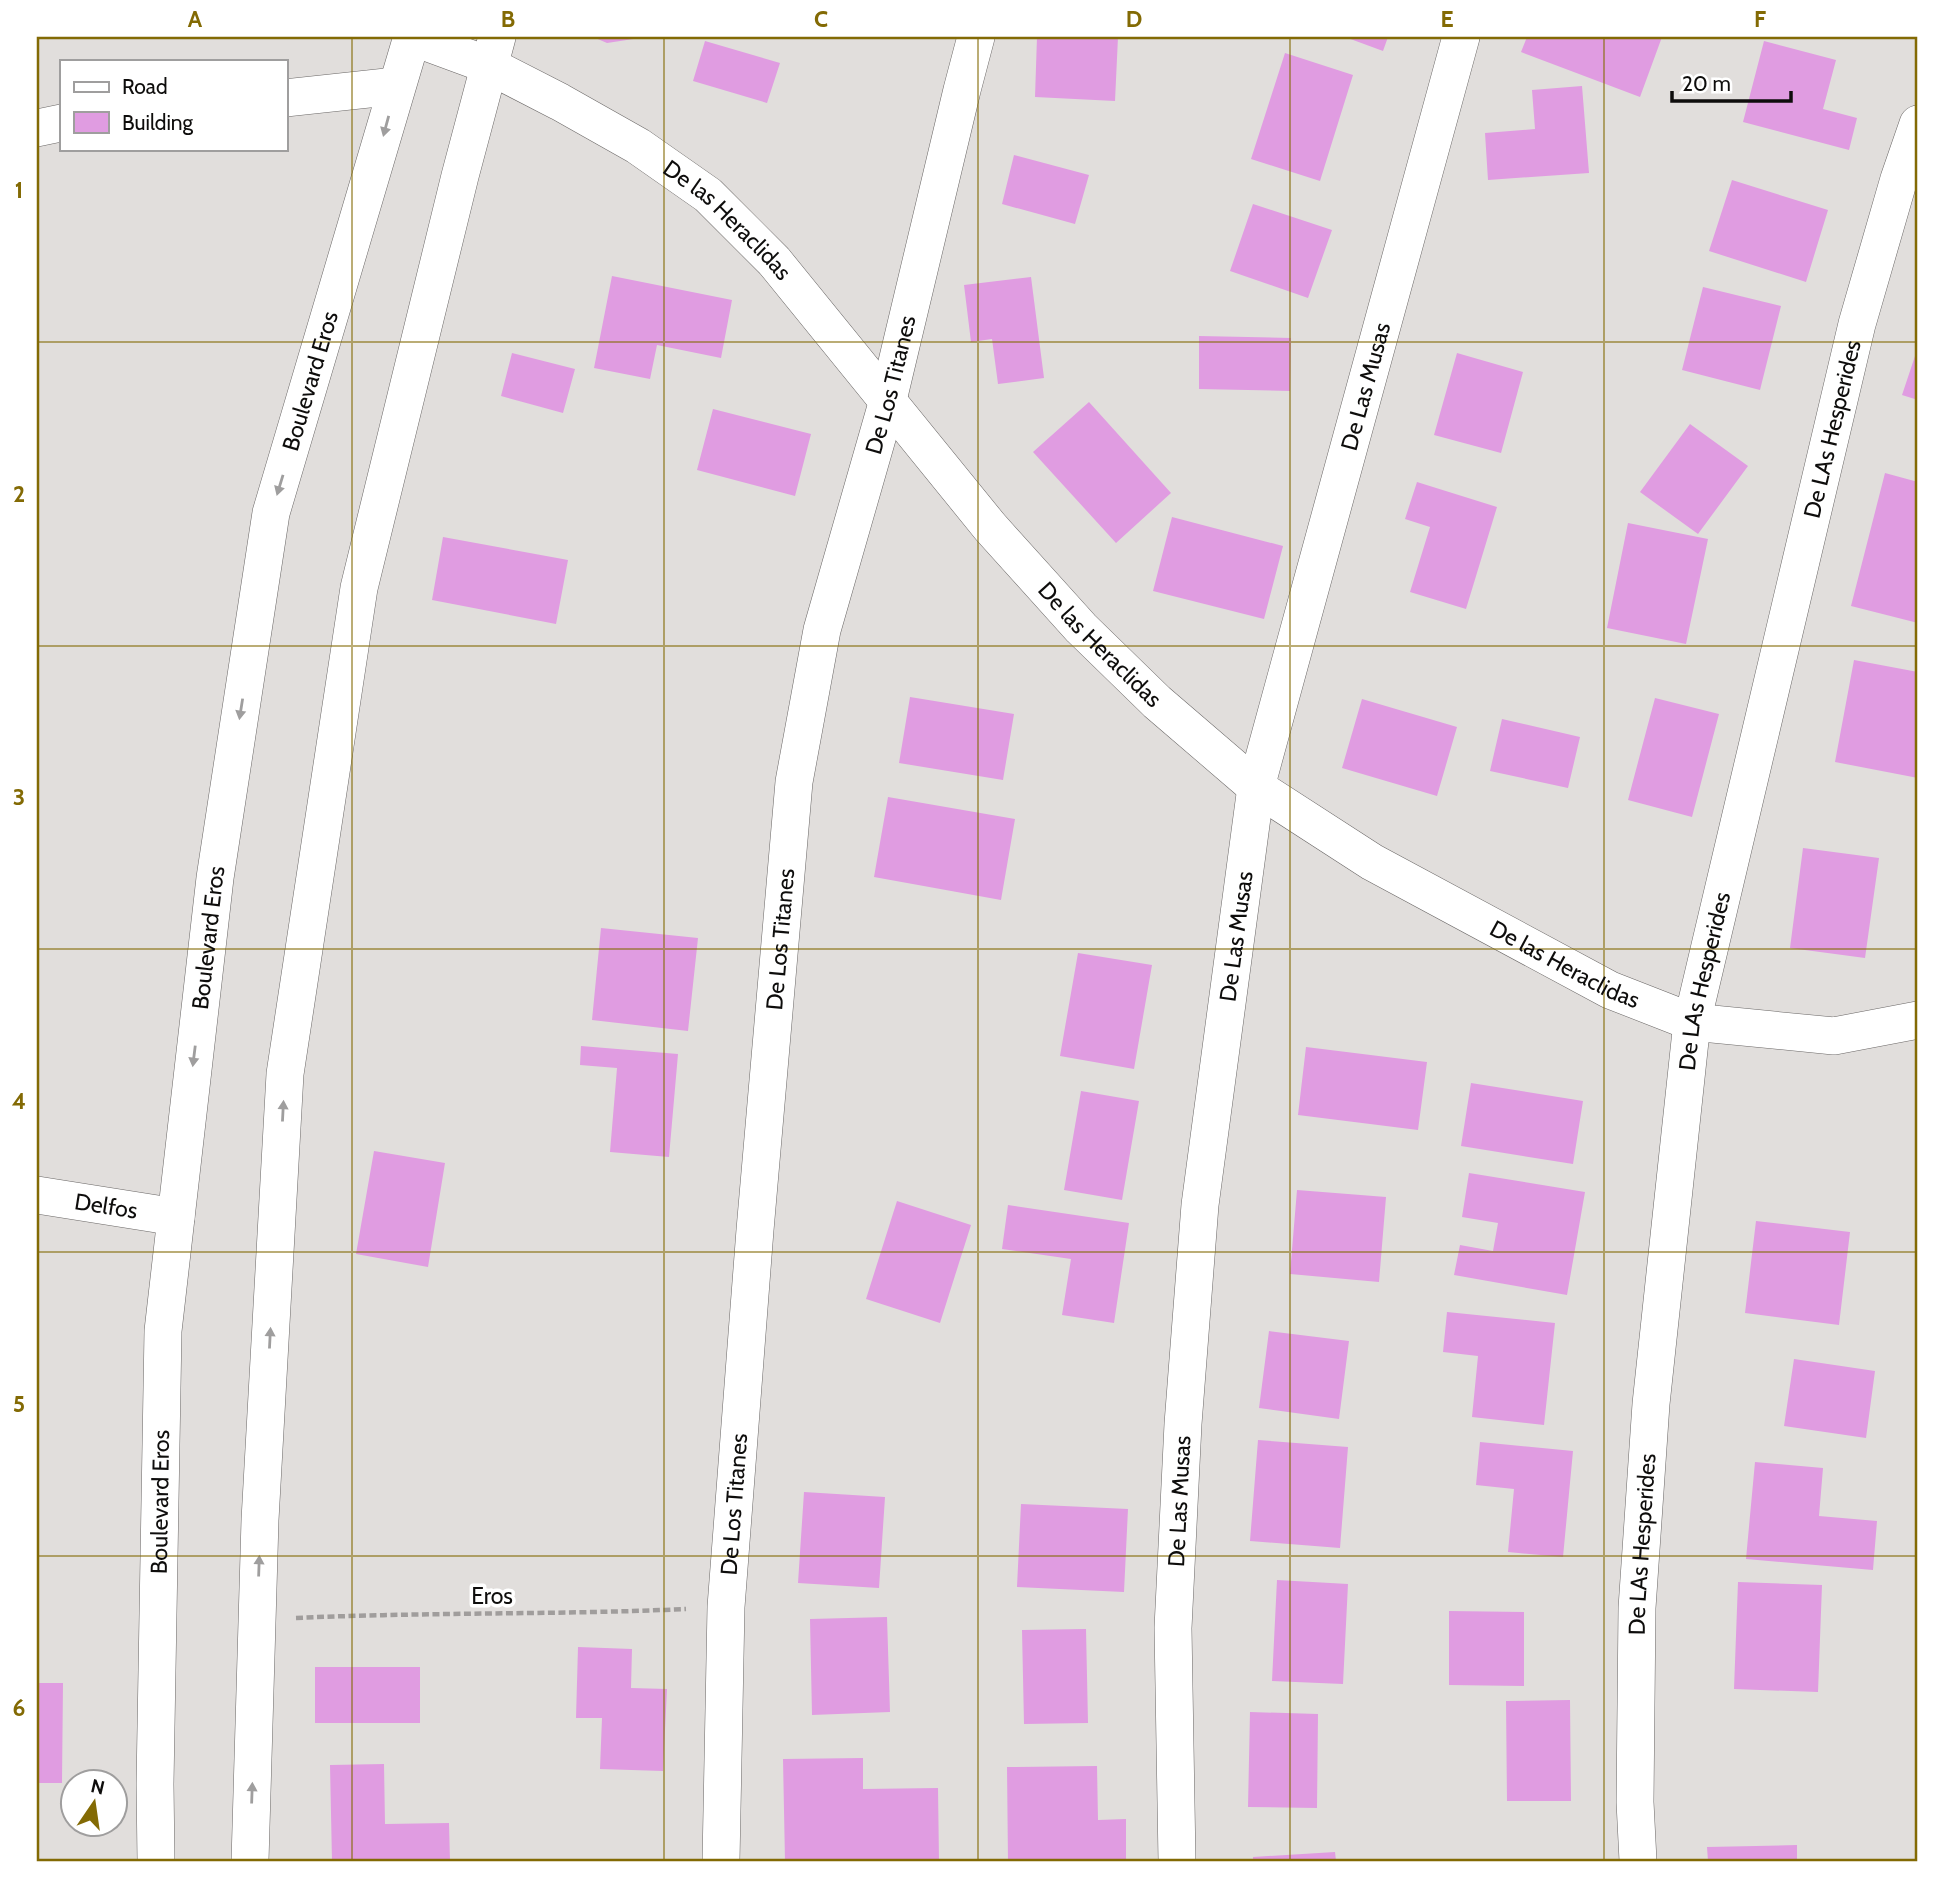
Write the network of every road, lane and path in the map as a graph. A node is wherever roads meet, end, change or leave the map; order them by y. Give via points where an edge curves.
1 (412, 37) edge
2 (976, 37) edge
3 (1461, 37) edge
4 (493, 51) edge
5 (396, 86) junction
6 (287, 98) edge
7 (60, 123) edge
8 (1918, 124) edge
9 (37, 128) edge
10 (888, 400) junction
11 (1256, 787) junction
12 (1918, 1020) edge
13 (1692, 1022) junction
14 (37, 1195) edge
15 (176, 1217) junction
16 (726, 1607) junction
17 (257, 1620) junction
18 (156, 1861) edge
19 (250, 1861) edge
20 (721, 1861) edge
21 (1177, 1861) edge
22 (1638, 1861) edge

1 - 4 street, De las Heraclidas
1 - 5 street, Boulevard Eros
2 - 10 street, De Los Titanes
3 - 11 street, De Las Musas
4 - 10 street, De las Heraclidas via 560,102 638,146 708,195 774,261
17 -> 4 street via 285,1074 359,588
5 - 6 street
5 -> 15 street, Boulevard Eros via 271,513 215,878
7 - 9 street
8 - 13 street, De LAs Hesperides via 1857,324
10 - 11 street, De las Heraclidas via 990,527 1081,628 1157,702
10 - 16 street, De Los Titanes via 822,630 794,782
11 - 13 street, De las Heraclidas via 1396,875 1610,990
11 - 21 street, De Las Musas via 1200,1205 1183,1424 1173,1628
12 - 13 street, De las Heraclidas via 1834,1036
13 - 22 street, De LAs Hesperides via 1651,1404 1637,1608
14 - 15 street, Delfos
15 - 18 street, Boulevard Eros via 163,1331
16 - 17 path, Eros
16 - 20 street, De Los Titanes
19 -> 17 street

